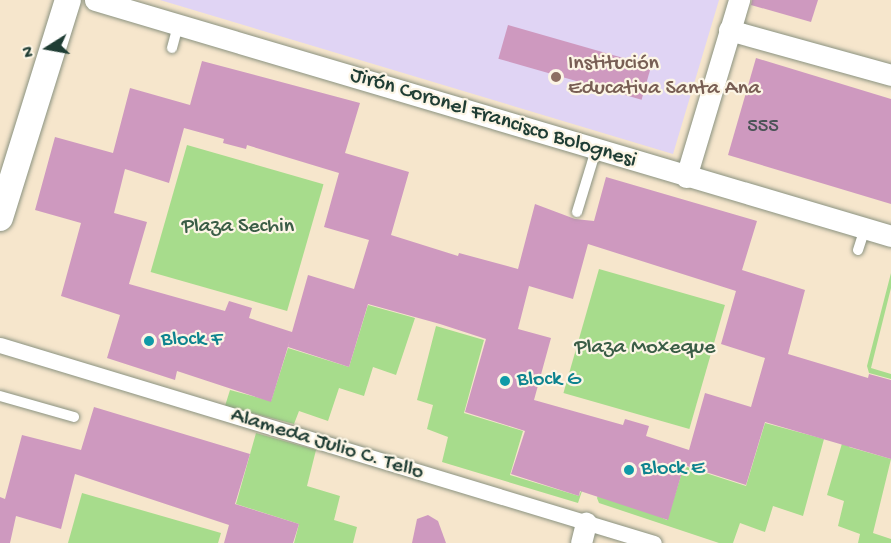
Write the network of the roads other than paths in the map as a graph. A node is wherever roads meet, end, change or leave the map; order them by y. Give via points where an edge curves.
1 (68, 0) edge
2 (95, 0) edge
3 (739, 0) edge
4 (178, 25) junction
5 (729, 30) junction
6 (172, 48) dead end
7 (891, 75) edge
8 (596, 150) junction
9 (686, 177) junction
10 (577, 212) dead end
11 (0, 218) edge
12 (865, 229) junction
13 (891, 236) edge
14 (858, 250) dead end
15 (0, 345) edge
16 (0, 396) edge
17 (74, 417) dead end
18 (586, 523) junction
19 (581, 543) edge
20 (654, 543) edge

1 - 11 street
2 - 4 street, Jirón Coronel Francisco Bolognesi
3 - 5 street
4 - 6 lane
4 - 8 street, Jirón Coronel Francisco Bolognesi
5 - 7 street
5 - 9 street
8 - 9 street, Jirón Coronel Francisco Bolognesi
8 - 10 lane
9 - 12 street, Jirón Coronel Francisco Bolognesi
12 - 13 street, Jirón Coronel Francisco Bolognesi
12 - 14 lane
15 - 18 street, Alameda Julio C. Tello
16 - 17 lane
18 - 19 street
18 - 20 street, Alameda Julio C. Tello

